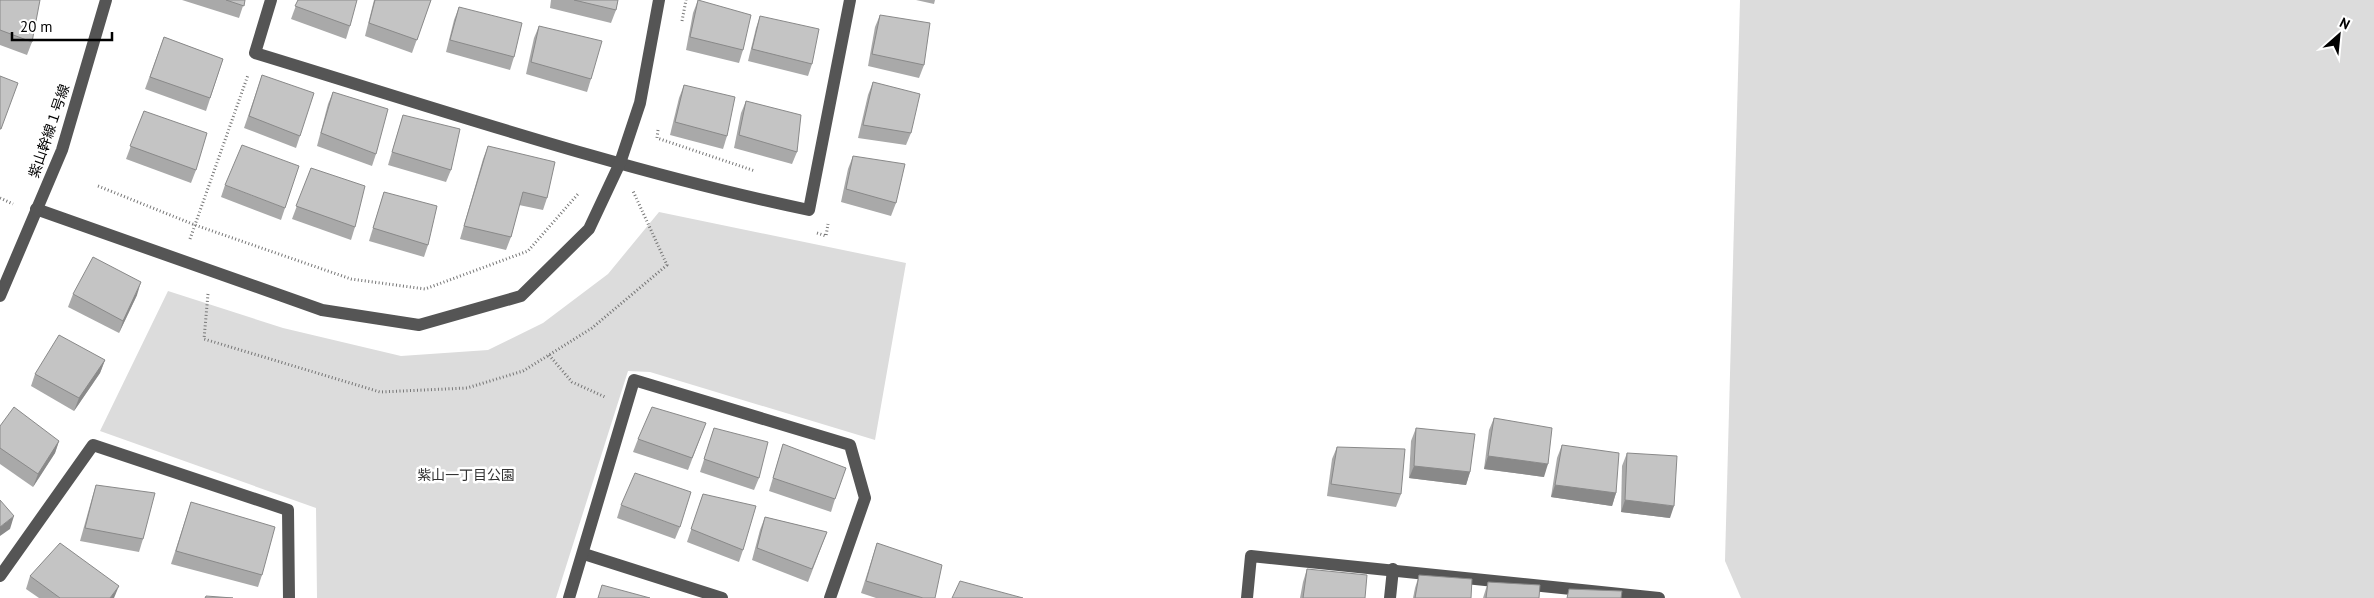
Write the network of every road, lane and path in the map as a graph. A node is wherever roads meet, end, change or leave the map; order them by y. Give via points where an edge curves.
1 (106, 0) edge
2 (271, 0) edge
3 (658, 0) edge
4 (686, 0) edge
5 (850, 0) edge
6 (680, 28) dead end
7 (255, 53) junction
8 (658, 128) dead end
9 (620, 163) junction
10 (764, 175) dead end
11 (98, 186) dead end
12 (578, 193) dead end
13 (0, 198) edge
14 (14, 204) dead end
15 (36, 209) junction
16 (195, 225) junction
17 (182, 261) junction
18 (0, 296) edge
19 (549, 355) dead end
20 (626, 405) junction
21 (584, 554) junction
22 (1393, 569) junction
23 (0, 576) edge
24 (289, 598) edge
25 (570, 598) edge
26 (722, 598) edge
27 (830, 598) edge
28 (1247, 598) edge
29 (1390, 598) edge
30 (1659, 598) edge

1 - 15 street, 紫山幹線１号線 via 62,150
2 - 7 street
3 - 9 street via 640,103
4 - 6 path
5 - 9 street via 809,210 718,191
7 - 9 street
7 - 16 path
8 - 10 path via 656,138
9 - 17 street via 589,229 521,296 419,325 322,310
11 - 16 path
12 - 16 path via 528,251 424,289 351,279
13 - 14 path
15 - 17 street
15 - 18 street, 紫山幹線１号線
16 - 17 path
19 - 20 path via 572,382
20 - 21 street
20 - 27 street via 634,380 850,445 865,498
21 - 25 street
21 - 26 street
22 - 28 street via 1251,556
22 - 29 street
22 - 30 street
23 - 24 street via 93,445 288,510

